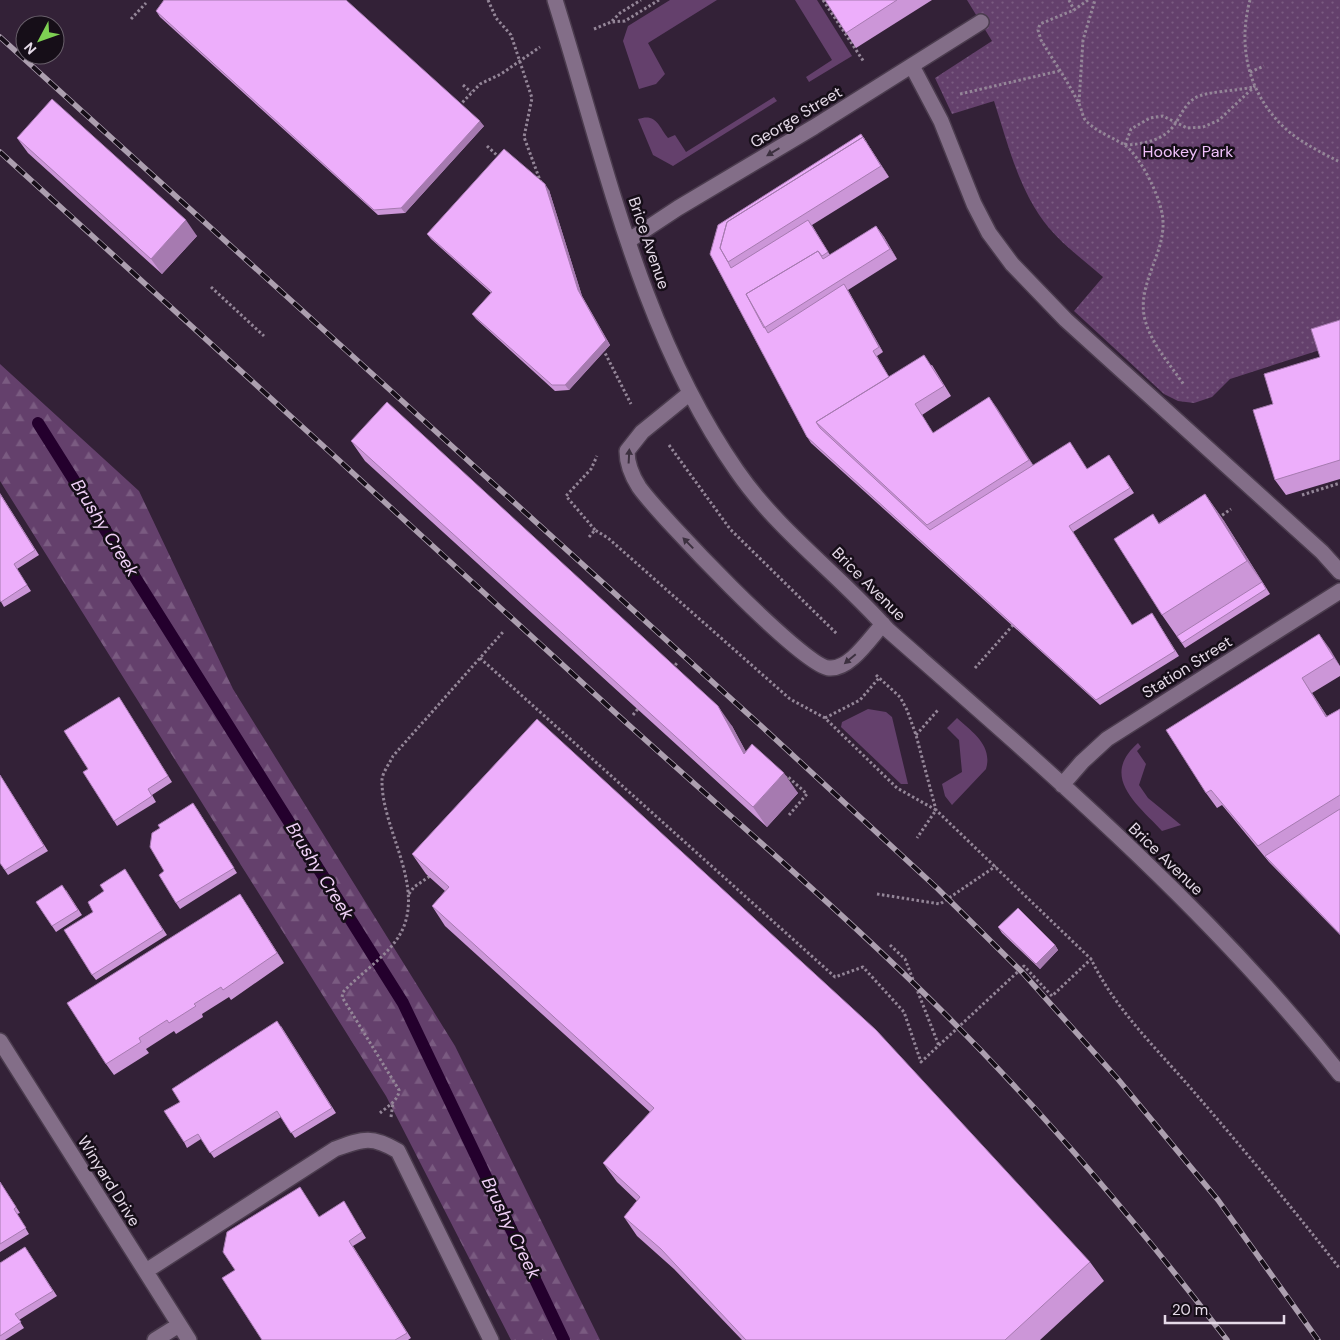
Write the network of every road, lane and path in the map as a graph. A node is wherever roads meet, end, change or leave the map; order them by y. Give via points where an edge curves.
1 (555, 0) edge
2 (641, 0) edge
3 (659, 0) edge
4 (823, 0) edge
5 (1069, 0) edge
6 (1088, 0) edge
7 (1094, 0) edge
8 (1250, 0) edge
9 (146, 3) dead end
10 (1074, 10) junction
11 (131, 19) dead end
12 (611, 22) junction
13 (981, 22) dead end
14 (591, 30) dead end
15 (541, 46) dead end
16 (864, 63) dead end
17 (912, 66) junction
18 (1264, 66) dead end
19 (1059, 71) junction
20 (1250, 72) junction
21 (463, 85) dead end
22 (1255, 86) junction
23 (471, 92) junction
24 (931, 100) junction
25 (1079, 103) junction
26 (457, 109) edge
27 (1175, 122) junction
28 (1125, 145) junction
29 (487, 146) dead end
30 (1340, 162) edge
31 (507, 164) edge
32 (628, 241) junction
33 (211, 287) dead end
34 (264, 336) dead end
35 (1187, 390) dead end
36 (690, 393) junction
37 (631, 403) dead end
38 (626, 409) dead end
39 (600, 450) dead end
40 (1340, 483) edge
41 (1258, 493) junction
42 (1293, 497) edge
43 (1211, 522) edge
44 (595, 530) junction
45 (589, 537) dead end
46 (1340, 572) edge
47 (1340, 591) edge
48 (883, 624) junction
49 (503, 632) dead end
50 (480, 658) junction
51 (677, 663) dead end
52 (671, 670) edge
53 (879, 678) dead end
54 (643, 703) edge
55 (633, 715) edge
56 (825, 718) junction
57 (782, 781) dead end
58 (1062, 785) junction
59 (789, 814) dead end
60 (917, 838) dead end
61 (996, 866) dead end
62 (442, 872) edge
63 (408, 894) junction
64 (877, 894) dead end
65 (890, 945) dead end
66 (1090, 959) dead end
67 (0, 1041) edge
68 (938, 1046) junction
69 (1340, 1074) edge
70 (393, 1103) dead end
71 (146, 1271) junction
72 (179, 1325) junction
73 (155, 1340) edge
74 (189, 1340) edge
75 (492, 1340) edge

1 - 32 street, Brice Avenue
2 - 12 path
3 - 12 path via 625,21
4 - 16 path
5 - 10 path
6 - 10 path
7 - 25 path via 1083,40
8 - 20 path via 1244,22 1245,54
9 - 11 path
10 - 19 path via 1040,24 1038,30
12 - 14 path
13 - 17 street, George Street
15 - 23 path
17 - 24 street
17 -> 32 street, George Street
18 - 20 path
19 - 24 path
19 - 25 path
20 - 22 path
21 - 23 path
22 - 27 path via 1232,92 1211,92 1196,98
22 - 27 path via 1219,120 1203,127 1188,128
22 - 30 path via 1287,130
23 - 26 path
24 - 41 street via 974,204 989,233 1012,264 1066,320
25 - 28 path via 1086,121
27 - 28 path via 1169,131 1146,144
27 - 28 path via 1163,116 1150,118 1131,129
28 - 35 path via 1154,188 1164,223 1158,256 1143,296 1145,320 1156,345
29 - 31 path
32 - 36 street, Brice Avenue
33 - 34 path
36 - 48 street, Brice Avenue via 738,472 766,508
48 -> 36 street via 848,661 839,667 822,667 787,640 738,593 648,499 632,474 627,451 642,432
37 - 38 path
39 - 44 path via 591,469 566,496
40 - 42 path
41 - 43 path
41 - 46 street
44 - 45 path
44 - 56 path via 790,699
47 - 58 street, Station Street via 1107,739
48 - 58 street, Brice Avenue
49 - 50 path
50 - 63 path via 393,756 382,778 386,808
50 - 68 path via 835,977 863,968 904,1012 921,1062
51 - 52 path
53 - 56 path via 860,700
54 - 55 path
56 - 60 path via 897,788 936,810
57 - 59 path via 787,776 807,794
58 - 69 street, Brice Avenue via 1138,854 1209,926
61 - 64 path via 940,904
62 - 63 path via 422,881
63 - 70 path via 406,919 395,942 352,982 342,996 399,1090
65 - 68 path via 905,959
66 - 68 path via 1052,996 1024,966
67 - 71 street, Winyard Drive
71 - 72 street, Winyard Drive
71 - 75 street via 335,1149 359,1140 379,1140 398,1151
72 - 73 street
72 - 74 street, Winyard Drive

